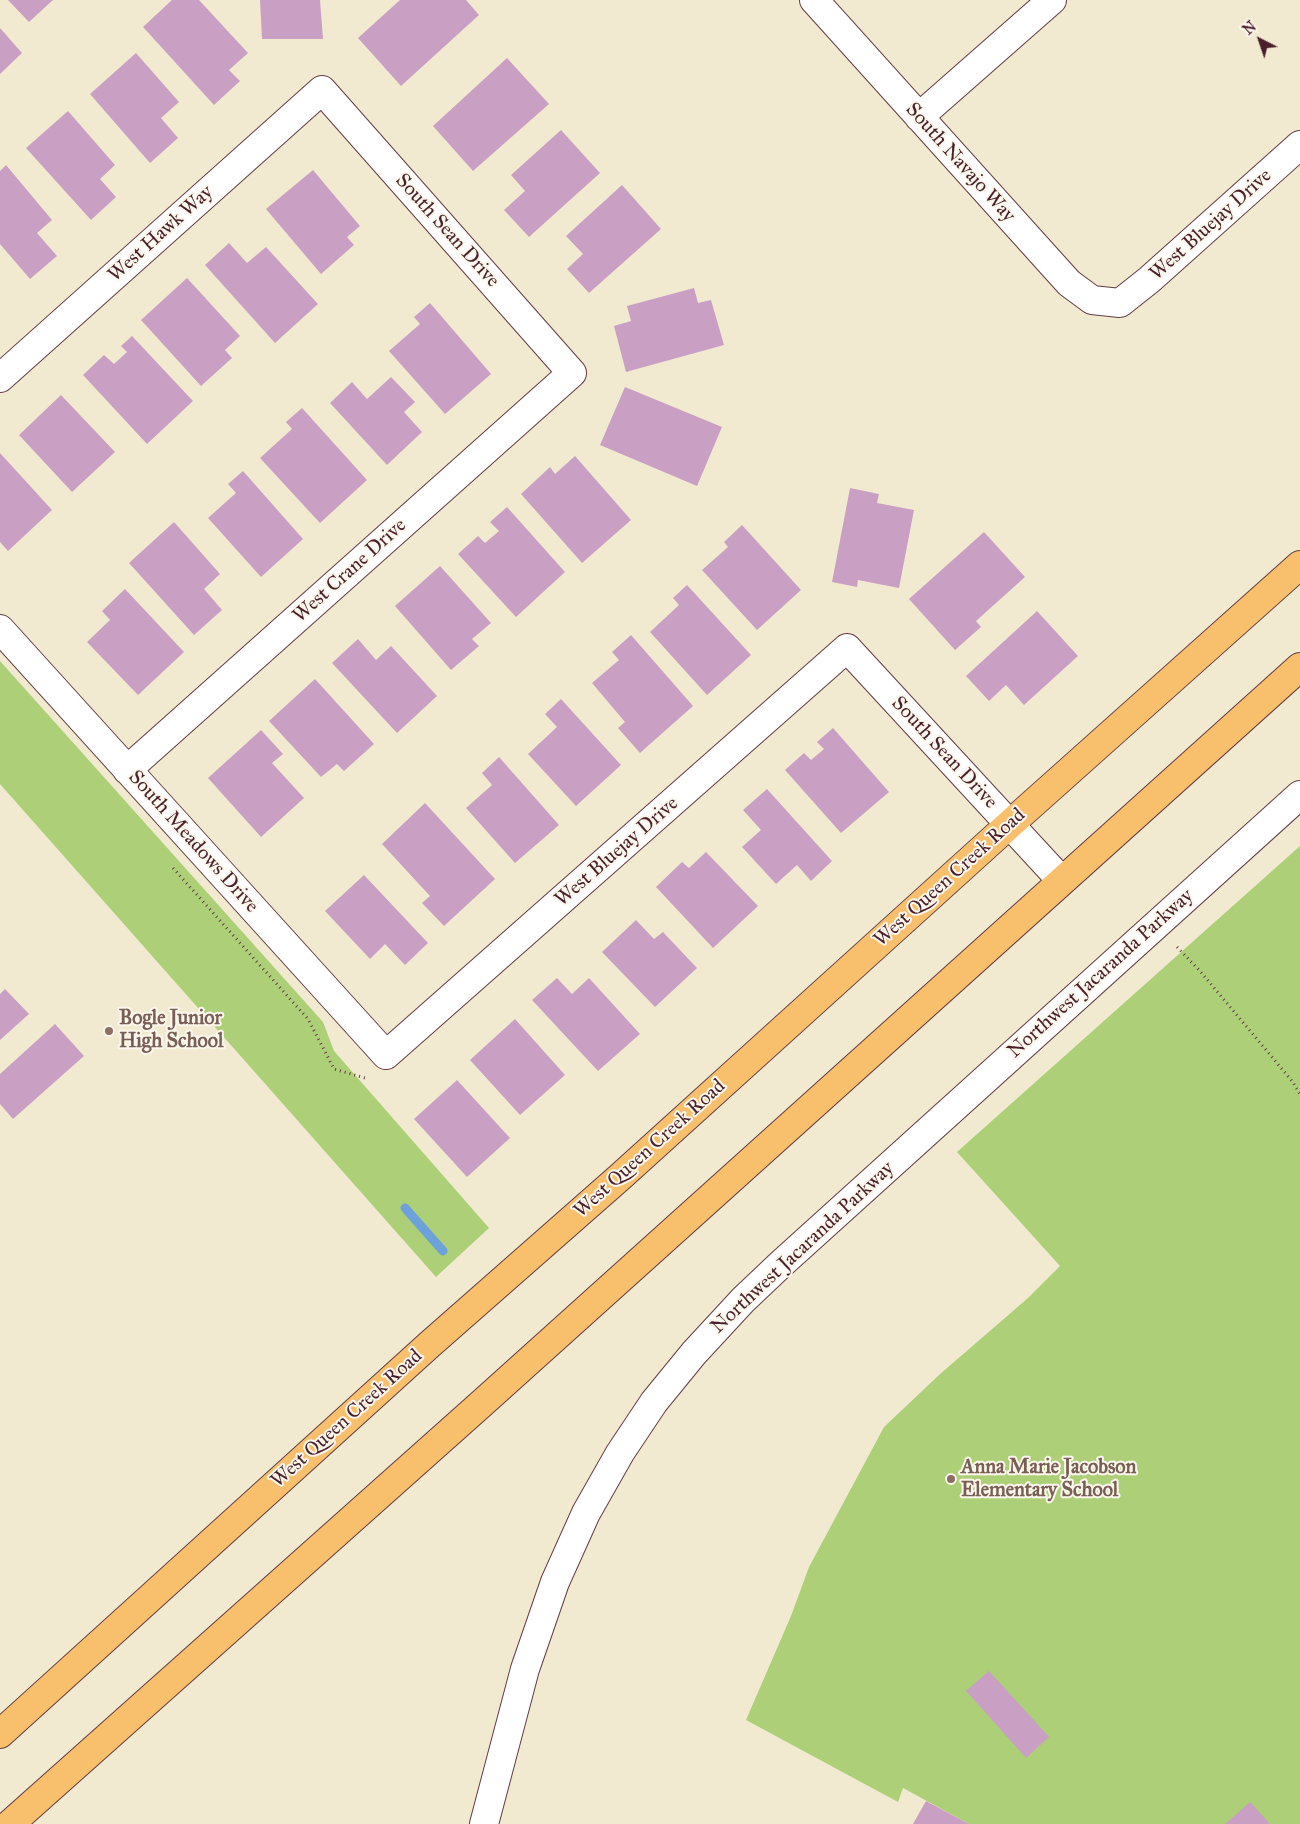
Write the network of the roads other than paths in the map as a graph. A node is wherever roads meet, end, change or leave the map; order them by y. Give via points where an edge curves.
1 (814, 0) edge
2 (1052, 0) edge
3 (322, 90) joint
4 (919, 117) junction
5 (1300, 145) edge
6 (1120, 303) joint
7 (572, 373) joint
8 (0, 378) edge
9 (1300, 566) edge
10 (0, 629) edge
11 (847, 648) joint
12 (1300, 667) edge
13 (127, 770) junction
14 (1300, 795) edge
15 (1010, 824) junction
16 (1061, 880) junction
17 (386, 1055) joint
18 (0, 1734) edge
19 (10, 1824) edge
20 (484, 1824) edge

1 - 4 street, South Navajo Way
2 - 4 street
3 - 7 street, South Sean Drive
3 - 8 street, West Hawk Way
4 - 6 street, South Navajo Way via 1069,284 1092,300
5 - 6 street, West Bluejay Drive
7 - 13 street, West Crane Drive
9 - 15 main road, West Queen Creek Road
10 - 13 street, South Meadows Drive
11 - 15 street, South Sean Drive
11 - 17 street, West Bluejay Drive
12 - 16 main road
13 - 17 street, South Meadows Drive
14 - 20 street, Northwest Jacaranda Parkway via 781,1264 694,1353 654,1402 586,1513 554,1582 525,1669
15 - 16 street, South Sean Drive
15 - 18 main road, West Queen Creek Road
16 - 19 main road

